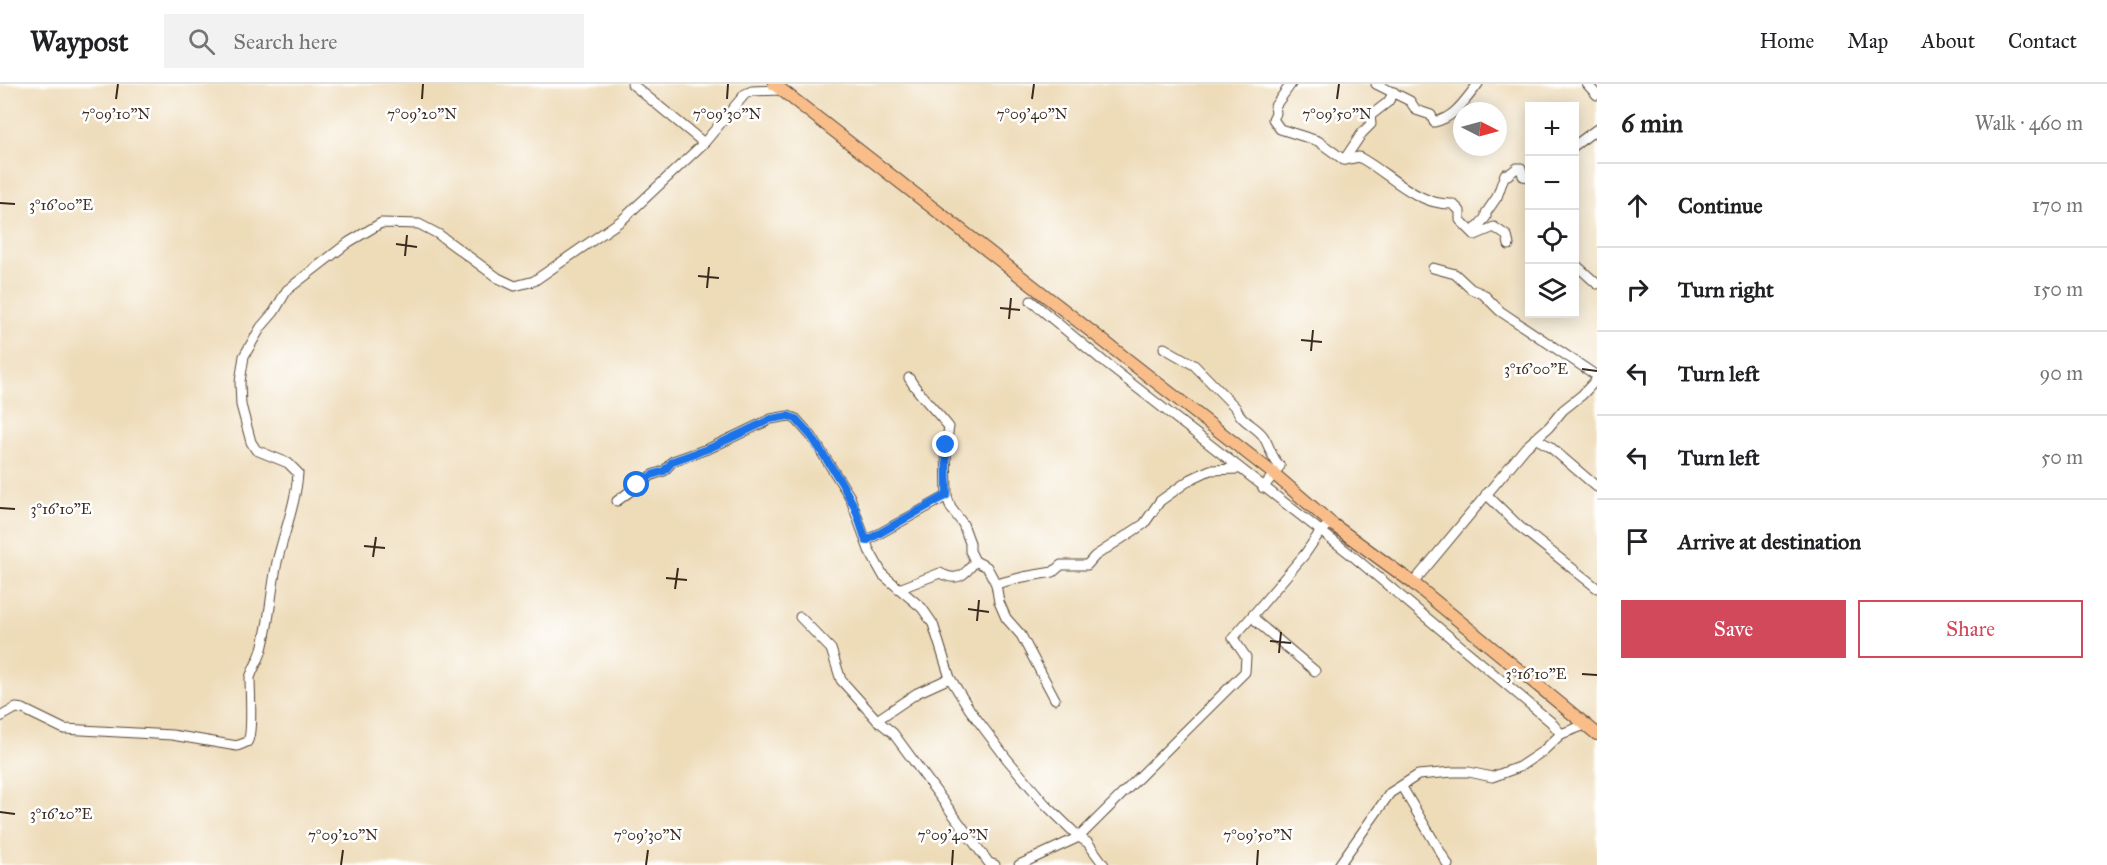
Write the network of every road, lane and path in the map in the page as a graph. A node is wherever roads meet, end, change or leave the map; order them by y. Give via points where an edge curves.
1 (633, 84) edge
2 (1292, 84) edge
3 (1376, 84) edge
4 (1478, 84) edge
5 (1587, 84) edge
6 (778, 87) edge
7 (1394, 92) junction
8 (1597, 95) edge
9 (1597, 129) edge
10 (704, 143) junction
11 (1579, 143) edge
12 (1344, 160) junction
13 (1525, 176) edge
14 (1491, 204) junction
15 (1494, 228) junction
16 (1473, 232) junction
17 (1509, 245) dead end
18 (1576, 264) edge
19 (1433, 268) dead end
20 (1597, 284) edge
21 (1031, 301) dead end
22 (1164, 348) dead end
23 (1597, 377) edge
24 (909, 378) dead end
25 (1535, 438) junction
26 (1238, 469) junction
27 (1274, 474) junction
28 (1597, 487) edge
29 (1263, 488) junction
30 (1486, 494) junction
31 (947, 495) junction
32 (617, 501) dead end
33 (1331, 523) junction
34 (1320, 532) junction
35 (866, 541) junction
36 (975, 561) junction
37 (1413, 583) junction
38 (996, 585) junction
39 (1597, 588) edge
40 (899, 589) junction
41 (1252, 615) junction
42 (800, 617) dead end
43 (1315, 671) dead end
44 (950, 678) junction
45 (1054, 699) dead end
46 (0, 717) edge
47 (877, 720) junction
48 (1585, 725) junction
49 (1561, 734) junction
50 (1597, 734) edge
51 (1402, 787) junction
52 (1079, 837) junction
53 (1443, 863) edge
54 (995, 865) edge
55 (1019, 865) edge
56 (1104, 865) edge
57 (1339, 865) edge

1 - 10 street
2 - 12 street via 1275,106 1273,119 1280,129 1318,141
3 - 7 street
4 - 7 street via 1452,116 1434,122 1431,114 1416,110 1410,101
5 - 8 street
6 - 10 street via 745,94
6 - 27 main road
7 - 12 street via 1370,116 1371,124
9 - 11 street
10 - 46 street via 622,220 524,285 515,286 498,278 419,224 381,223 349,242 287,290 244,356 240,382 241,405 256,450 288,463 298,473 266,634 250,678 250,731 246,743 237,746 172,735 64,729 16,708
12 - 16 street via 1359,157 1408,190 1441,205 1453,204 1460,211 1460,220
13 - 14 street via 1521,168 1505,174
14 - 15 street
14 - 16 street
15 - 16 street via 1475,235
15 - 17 street via 1507,236
18 - 20 street
19 - 23 street via 1455,274 1500,311
21 - 26 street
22 - 27 street via 1194,365 1236,408 1239,416 1263,436 1280,466
23 - 25 street
24 - 31 street via 918,394 949,427
25 - 28 street
25 - 30 street
26 - 29 street
26 - 38 street via 1210,470 1191,479 1160,501 1144,524 1087,565 1061,565 1053,572
27 - 29 street
27 - 33 main road
29 - 34 street
30 - 37 street
30 - 39 street via 1520,527
31 - 35 street
31 - 36 street via 963,524
32 - 35 street via 673,461 771,419 788,416 796,419 812,437 841,482
33 - 34 street
33 - 37 main road
34 - 41 street
34 - 49 street
35 - 40 street via 883,575
36 - 38 street via 987,567
36 - 40 street via 958,577 940,573
37 - 48 main road
38 - 45 street via 1006,618 1022,635
40 - 44 street via 933,624
41 - 43 street
41 - 52 street via 1233,638 1246,657 1245,672
42 - 47 street via 831,649 841,680
44 - 47 street via 917,693
44 - 52 street via 1007,759
47 - 54 street via 893,733 983,855
48 - 49 street
48 - 50 main road
49 - 51 street via 1519,767 1492,777 1469,772 1418,775
51 - 53 street
51 - 57 street via 1380,805
52 - 55 street
52 - 56 street

